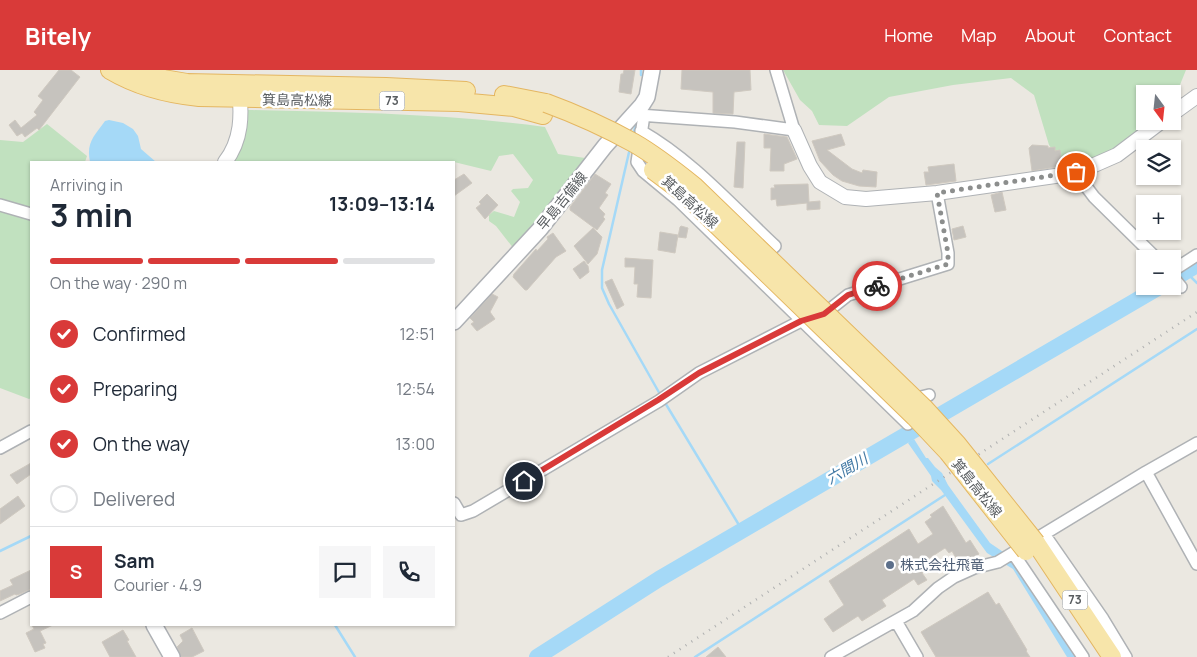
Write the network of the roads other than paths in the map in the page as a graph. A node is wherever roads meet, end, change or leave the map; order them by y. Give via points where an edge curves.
1 (110, 70) edge
2 (136, 70) edge
3 (652, 70) edge
4 (776, 70) edge
5 (239, 92) junction
6 (1197, 96) edge
7 (1181, 108) edge
8 (639, 115) junction
9 (794, 130) junction
10 (1150, 130) edge
11 (641, 131) junction
12 (226, 161) edge
13 (1076, 172) junction
14 (937, 193) junction
15 (0, 205) edge
16 (30, 214) edge
17 (1148, 250) edge
18 (1197, 255) edge
19 (1181, 265) edge
20 (750, 270) junction
21 (455, 321) edge
22 (801, 321) junction
23 (929, 395) dead end
24 (888, 405) junction
25 (908, 424) dead end
26 (30, 432) edge
27 (1197, 443) edge
28 (0, 448) edge
29 (1146, 472) junction
30 (457, 517) edge
31 (1026, 547) junction
32 (1197, 564) edge
33 (30, 598) edge
34 (0, 613) edge
35 (896, 622) junction
36 (155, 626) edge
37 (172, 657) edge
38 (831, 657) edge
39 (917, 657) edge
40 (1083, 657) edge
41 (1097, 657) edge
42 (1112, 657) edge
43 (1126, 657) edge

1 - 5 main road, 箕島高松線 / 73 via 146,87 175,95
2 - 5 main road, 箕島高松線 / 73 via 163,79
3 - 8 main road, 早島吉備線 via 647,97
4 - 9 street
5 - 12 street via 240,128 233,153
5 - 31 main road, 箕島高松線 / 73, bridge via 303,84 461,90 515,96 544,109 606,128 635,144 694,186 925,408 957,444
6 - 7 street
8 - 9 street
8 - 11 street
8 - 21 main road, 早島吉備線 via 605,146 540,229
9 - 14 street via 820,182 845,197 873,199
10 - 13 street via 1117,155
11 - 20 street via 637,162 643,171
11 - 20 street via 664,144 688,164 775,246
13 - 14 street
13 - 17 street via 1094,197
14 - 22 street via 948,264 848,295 824,314
15 - 16 street
18 - 19 street
20 - 22 street
22 - 24 street
22 - 30 street via 699,373 662,399 473,511
23 - 24 street
24 - 25 street
26 - 28 street
27 - 29 street
29 - 31 street
29 - 32 street
31 - 35 street via 998,562 954,577
31 - 40 street
31 - 41 main road, 箕島高松線 / 73
31 - 42 main road, 箕島高松線 / 73
31 - 43 street via 1098,611
33 - 34 street
35 - 38 street
35 - 39 street
36 - 37 main road

